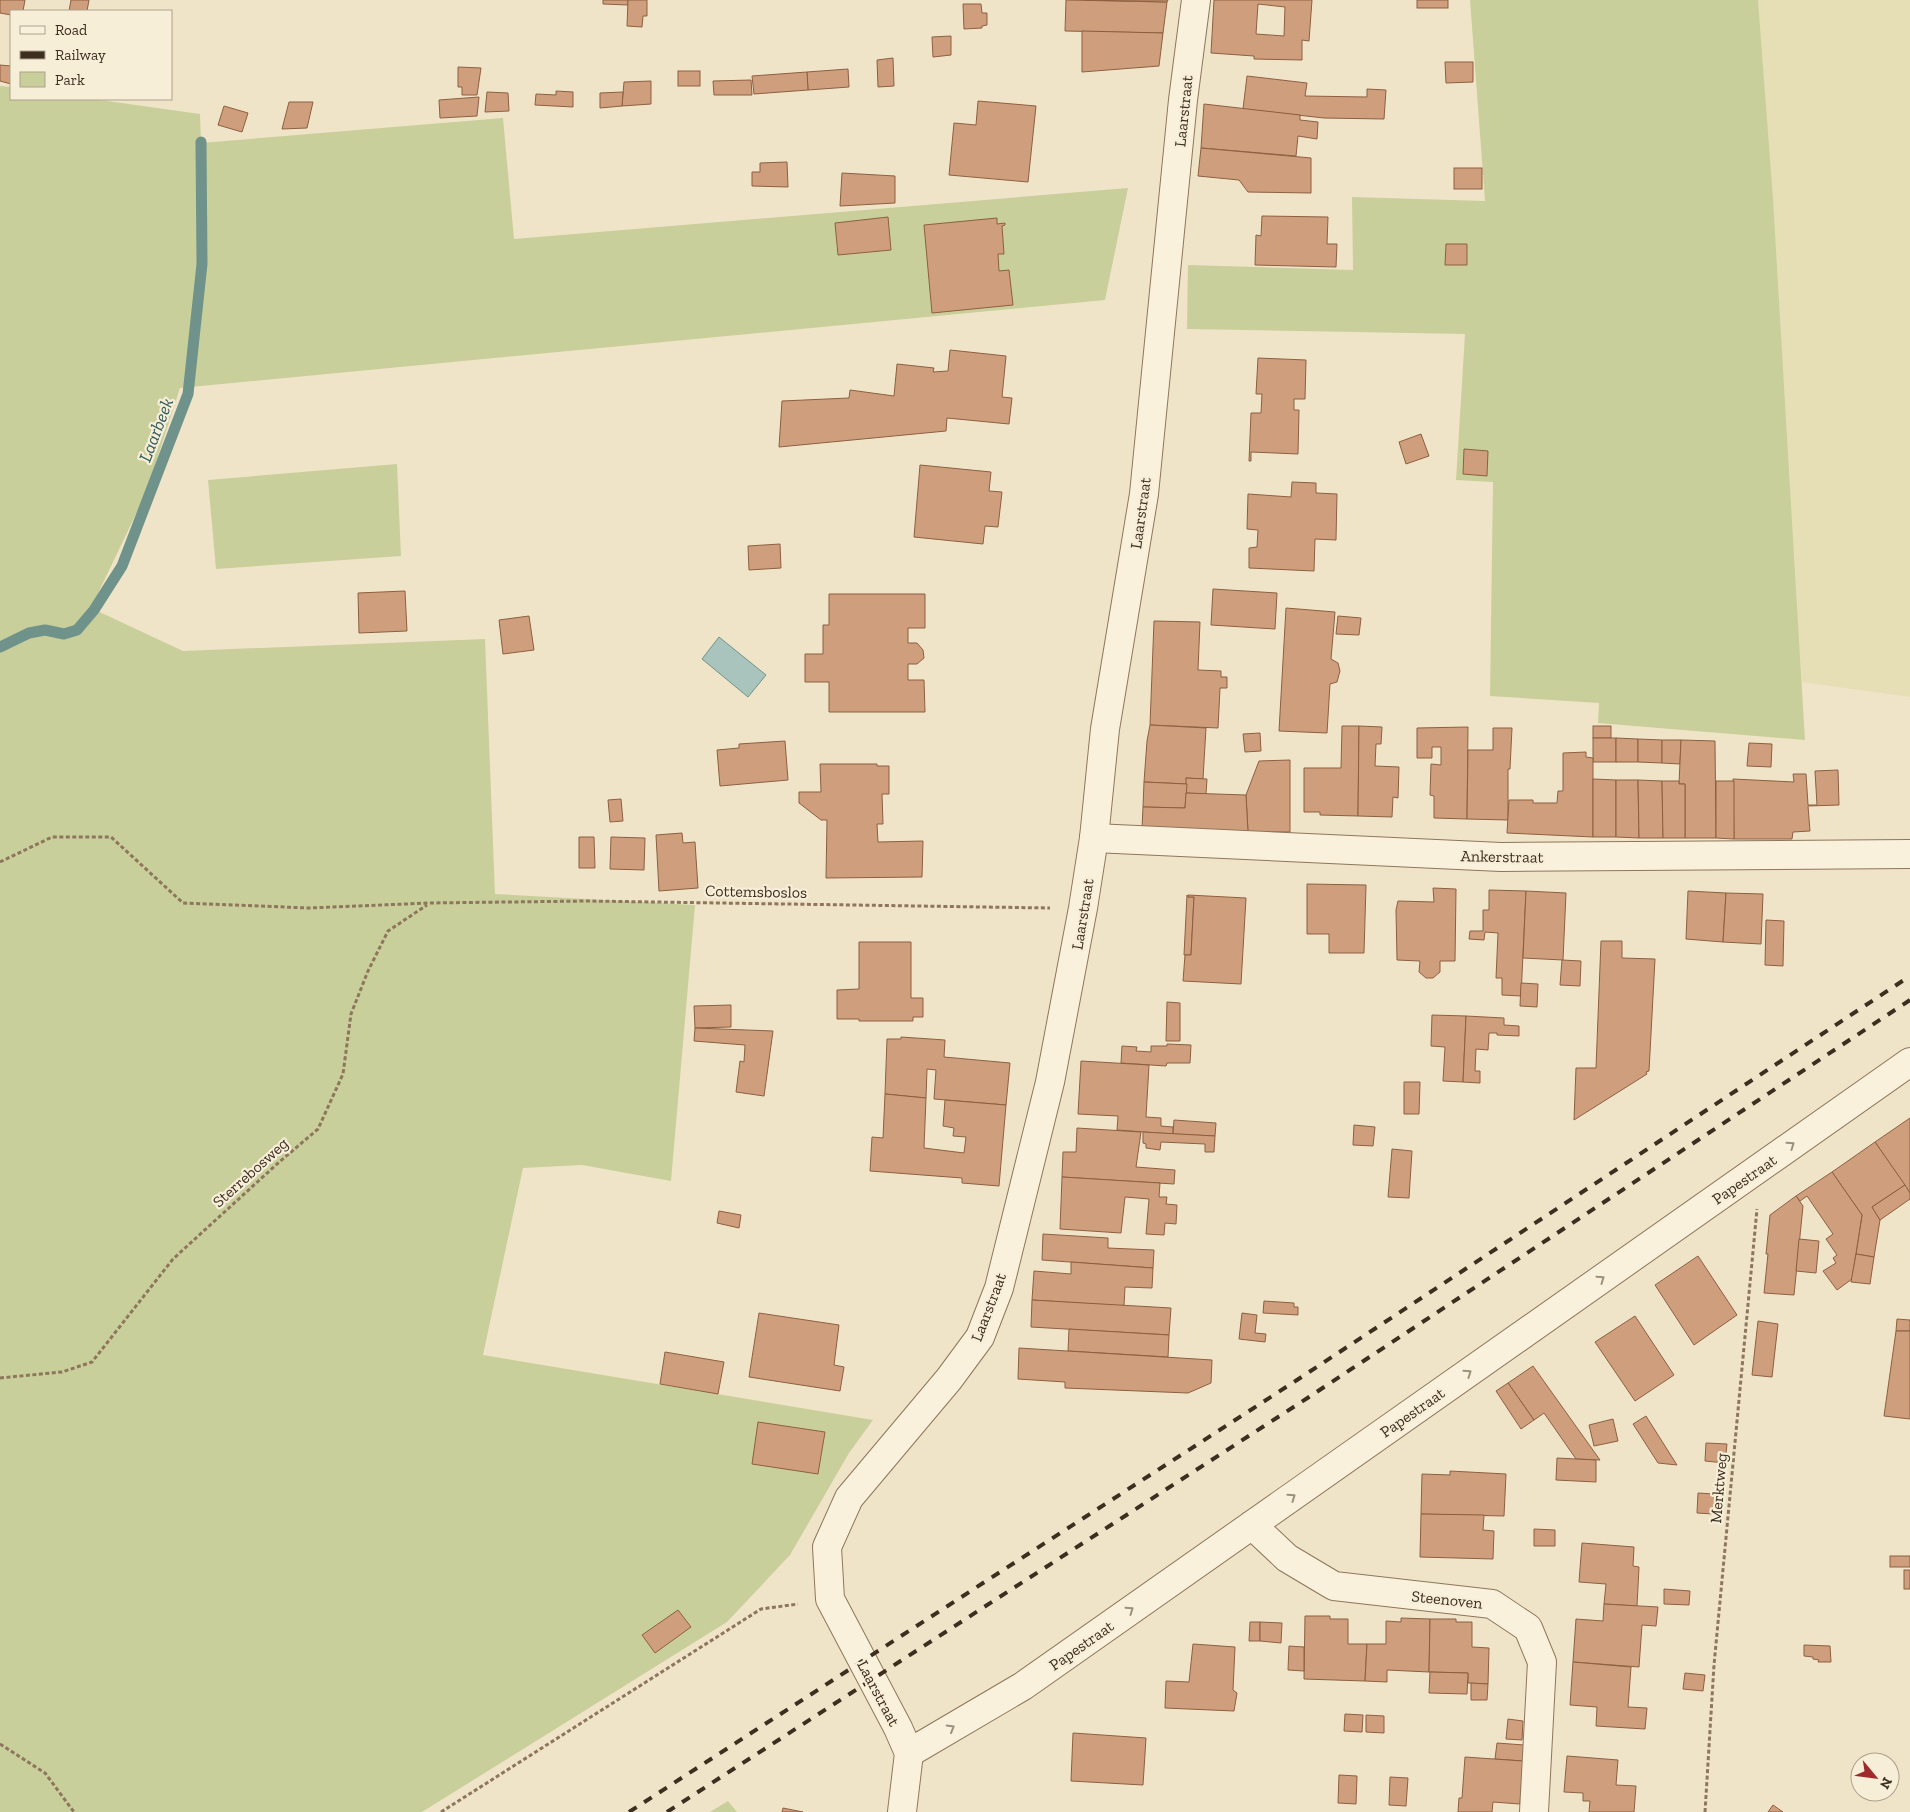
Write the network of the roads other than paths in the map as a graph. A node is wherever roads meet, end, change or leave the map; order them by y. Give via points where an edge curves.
1 (1196, 0) edge
2 (1094, 838) junction
3 (1910, 854) edge
4 (1910, 1062) edge
5 (1252, 1525) junction
6 (909, 1753) junction
7 (902, 1812) edge
8 (1534, 1812) edge

1 - 2 street, Laarstraat via 1144,494 1105,729
2 - 3 street, Ankerstraat via 1500,857
2 - 6 street, Laarstraat via 1050,1082 996,1296 980,1338 849,1498 827,1547 830,1599
5 -> 4 street, Papestraat
6 -> 5 street, Papestraat via 1023,1686
5 - 8 street, Steenoven via 1286,1558 1334,1586 1492,1604 1528,1628 1542,1662
6 - 7 street

